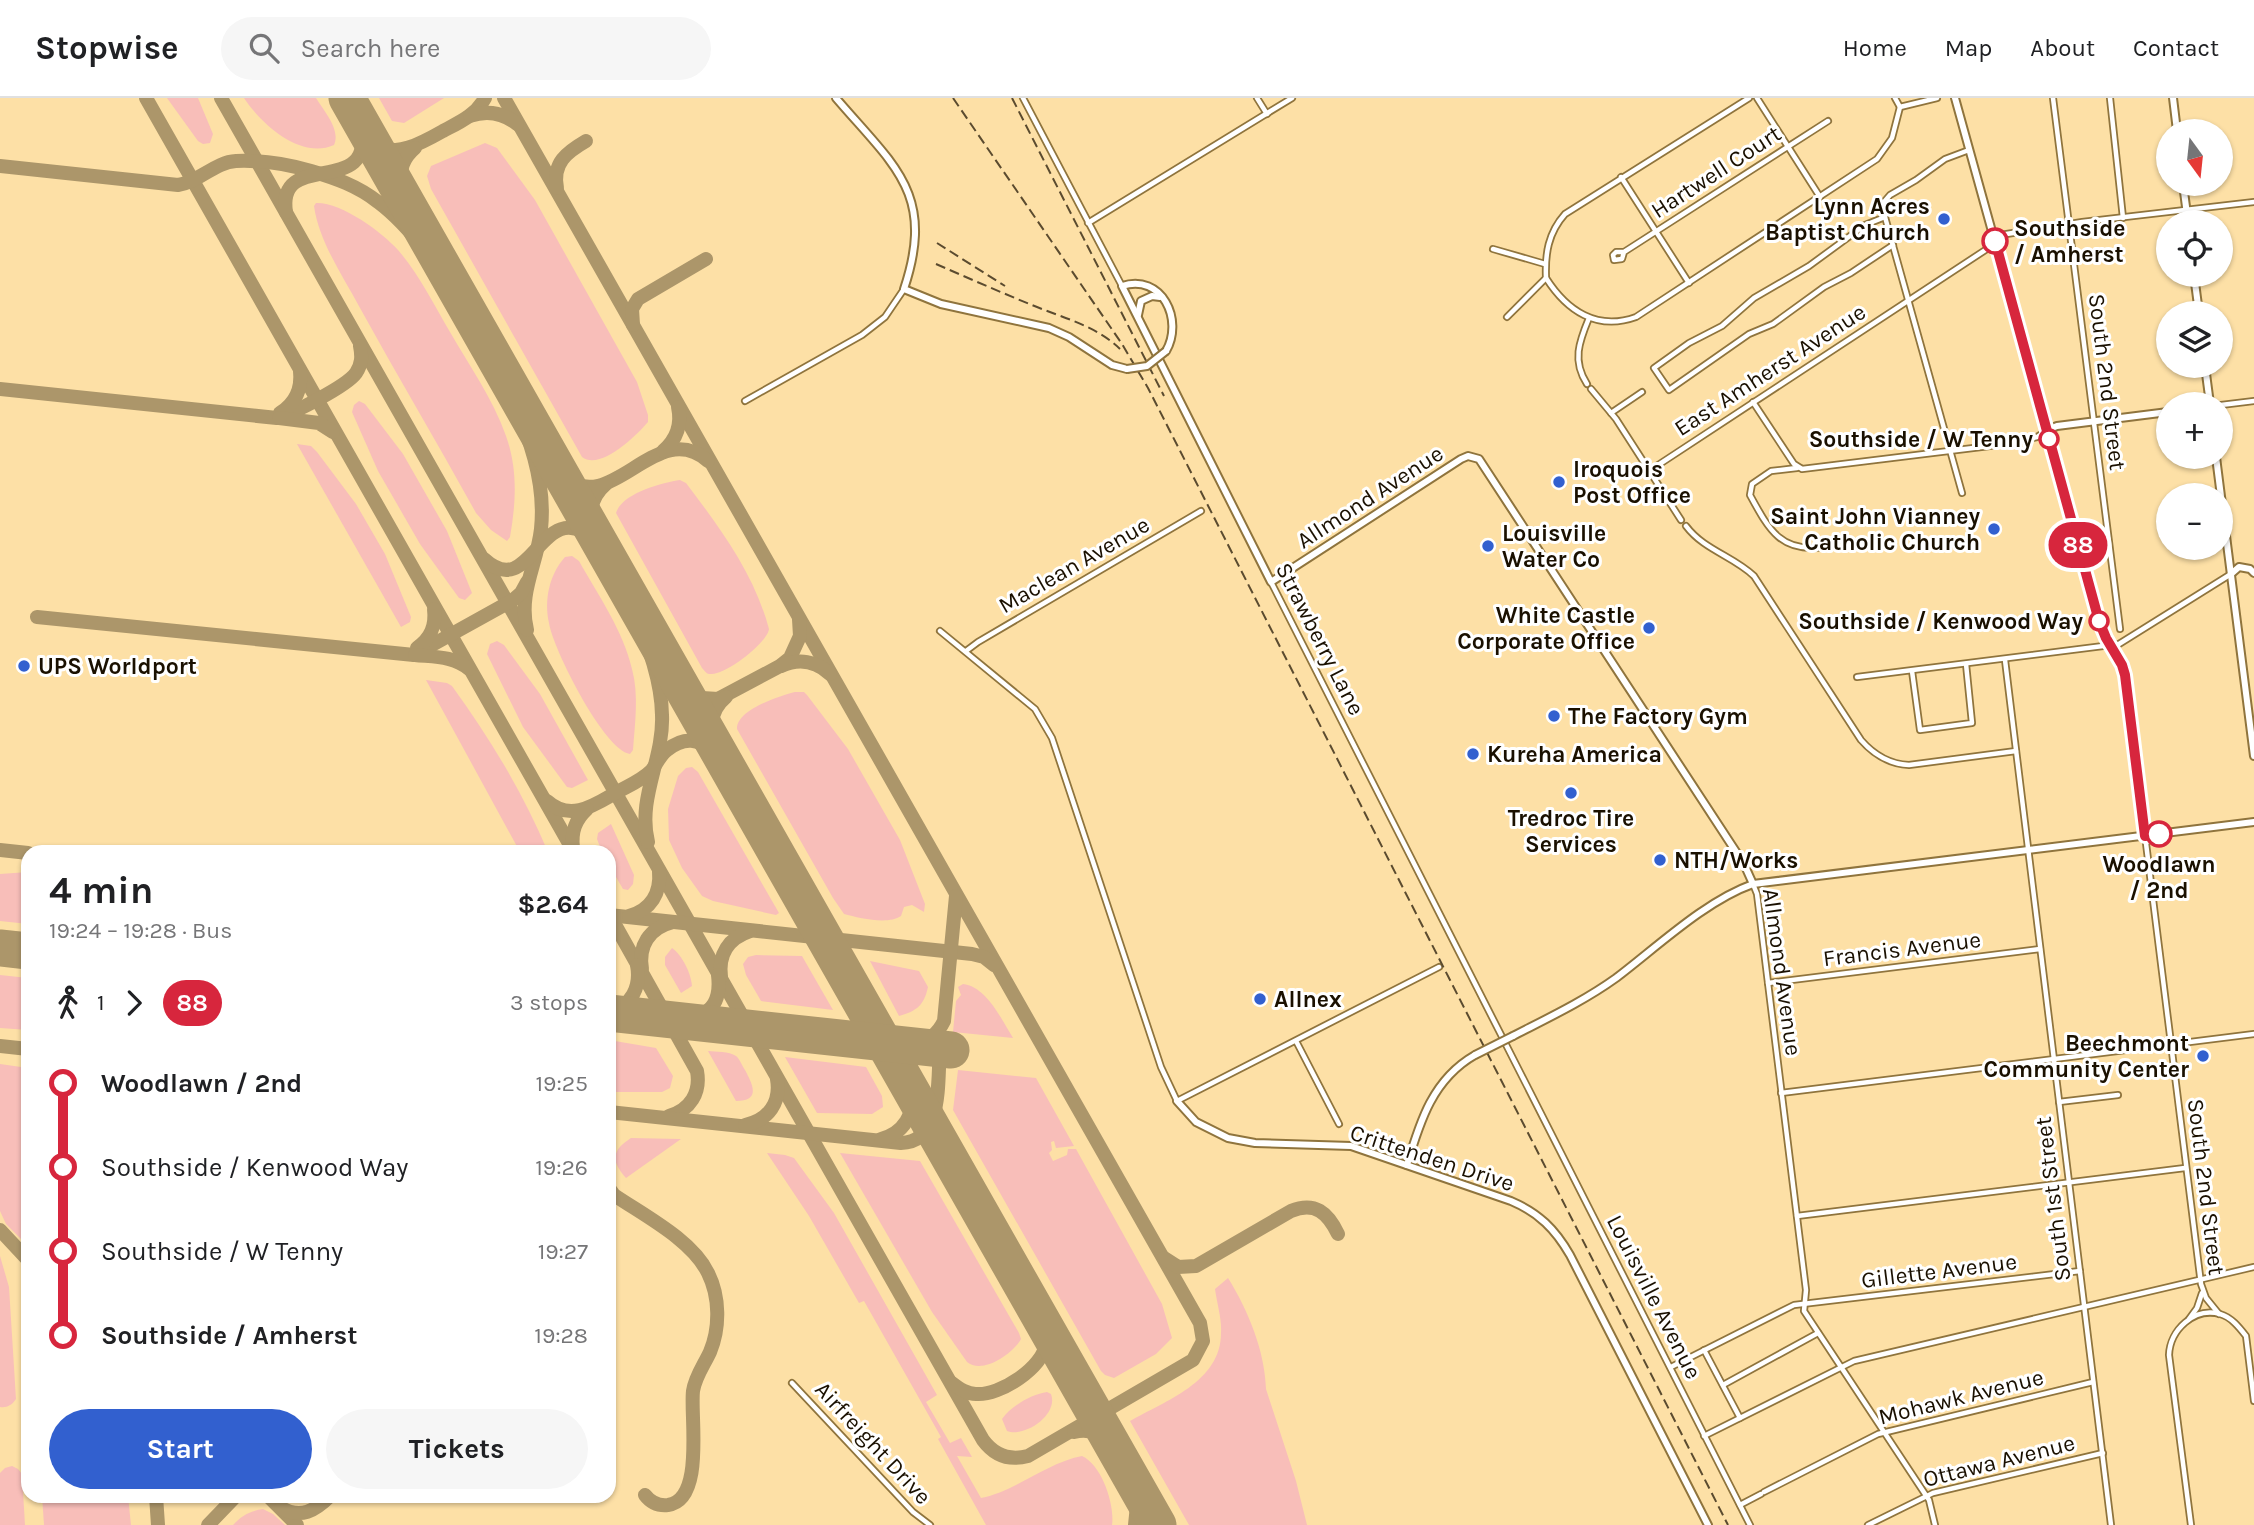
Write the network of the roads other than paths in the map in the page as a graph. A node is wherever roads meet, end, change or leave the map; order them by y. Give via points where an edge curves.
1 (836, 98) edge
2 (1023, 98) edge
3 (1257, 98) edge
4 (1292, 98) edge
5 (1749, 98) edge
6 (1757, 98) edge
7 (1895, 98) edge
8 (1937, 98) edge
9 (1955, 98) edge
10 (2053, 98) edge
11 (2110, 98) edge
12 (2173, 98) edge
13 (1900, 107) junction
14 (1267, 114) junction
15 (2176, 119) edge
16 (1828, 121) dead end
17 (1787, 147) junction
18 (1969, 150) junction
19 (1621, 177) junction
20 (1820, 197) junction
21 (2254, 202) edge
22 (2194, 210) edge
23 (2156, 214) edge
24 (1885, 217) junction
25 (2123, 218) junction
26 (1087, 223) junction
27 (2069, 225) junction
28 (1655, 232) junction
29 (1995, 239) junction
30 (1893, 245) junction
31 (1493, 249) dead end
32 (1624, 252) dead end
33 (1545, 264) junction
34 (1546, 278) junction
35 (1689, 283) junction
36 (1122, 286) junction
37 (904, 289) junction
38 (1162, 297) junction
39 (1910, 300) junction
40 (1138, 317) junction
41 (1507, 317) dead end
42 (1589, 318) junction
43 (1642, 392) dead end
44 (745, 401) dead end
45 (2254, 401) edge
46 (1753, 402) junction
47 (2233, 404) edge
48 (1611, 413) junction
49 (2156, 413) edge
50 (2094, 421) junction
51 (2046, 430) junction
52 (1951, 451) junction
53 (1796, 466) junction
54 (2218, 469) edge
55 (1649, 471) junction
56 (1962, 493) dead end
57 (1201, 511) dead end
58 (1681, 520) dead end
59 (1686, 526) dead end
60 (1824, 547) dead end
61 (2254, 573) edge
62 (2231, 574) junction
63 (1271, 582) junction
64 (2120, 629) dead end
65 (940, 631) dead end
66 (2111, 646) junction
67 (966, 651) junction
68 (2005, 660) junction
69 (1965, 664) junction
70 (1912, 670) junction
71 (1857, 677) dead end
72 (2017, 751) junction
73 (2254, 756) edge
74 (2254, 822) edge
75 (2145, 836) junction
76 (2028, 850) junction
77 (1754, 884) junction
78 (2040, 949) junction
79 (1439, 967) dead end
80 (1768, 983) junction
81 (2254, 1034) edge
82 (1296, 1041) junction
83 (2171, 1044) junction
84 (2054, 1059) junction
85 (1527, 1085) joint
86 (1781, 1093) junction
87 (2118, 1095) dead end
88 (1177, 1101) junction
89 (2059, 1101) junction
90 (1339, 1124) dead end
91 (1407, 1165) junction
92 (2185, 1168) junction
93 (2070, 1183) junction
94 (1797, 1216) junction
95 (2254, 1266) edge
96 (2080, 1271) junction
97 (2200, 1280) junction
98 (2202, 1292) junction
99 (1803, 1304) junction
100 (2084, 1307) junction
101 (2219, 1314) junction
102 (2188, 1320) junction
103 (1818, 1333) junction
104 (1704, 1350) junction
105 (1671, 1367) junction
106 (1841, 1367) junction
107 (792, 1382) dead end
108 (2093, 1382) junction
109 (1723, 1385) junction
110 (2254, 1401) edge
111 (1740, 1418) junction
112 (1885, 1432) junction
113 (1704, 1436) junction
114 (2103, 1453) junction
115 (1926, 1496) junction
116 (1740, 1505) junction
117 (930, 1525) edge
118 (1708, 1525) edge
119 (1751, 1525) edge
120 (1868, 1525) edge
121 (1935, 1525) edge
122 (2111, 1525) edge
123 (2191, 1525) edge

1 - 37 main road via 905,181 912,200 915,256
2 - 26 street, Strawberry Lane
3 - 14 street
4 - 14 street
5 - 19 street
6 - 17 street
7 - 13 street
8 - 13 street
9 - 18 main road
10 - 27 street, South 2nd Street
11 - 25 street
12 - 15 main road
13 - 20 street via 1883,152
14 - 26 street
16 - 17 street, Hartwell Court
17 - 20 street
17 - 28 street, Hartwell Court
18 - 24 street via 1949,157 1890,195 1883,207
18 - 29 main road
19 - 28 street
19 - 33 street via 1559,220
20 - 35 street
21 - 22 street
23 - 25 street
24 - 30 street
24 - 30 street via 1865,225 1654,368 1669,390 1749,334 1777,322 1824,286
25 - 27 street
26 - 36 street, Strawberry Lane
27 - 29 street
27 - 50 street, South 2nd Street
28 - 32 street, Hartwell Court
28 - 35 street
29 - 39 street, East Amherst Avenue
29 - 51 main road
30 - 39 street
31 - 33 street
33 - 34 street
34 - 41 street
34 - 42 street via 1569,307
35 - 42 street via 1626,321
36 - 38 main road via 1144,286
36 - 40 main road, Strawberry Lane
37 - 38 main road, bridge via 941,304 1049,328 1127,369 1147,366 1171,342 1174,327
37 - 44 street via 885,317 862,335
38 - 40 main road via 1141,301
39 - 46 street, East Amherst Avenue
39 - 52 street
40 - 63 main road, Strawberry Lane
42 - 48 street via 1577,356 1589,387
43 - 48 street
45 - 47 street
46 - 53 street
46 - 55 street, East Amherst Avenue
48 - 55 street
49 - 50 main road
50 - 51 main road
50 - 64 street, South 2nd Street
51 - 52 street via 2016,442
51 - 66 street, South 2nd Street via 2099,621
52 - 53 street
52 - 56 street
53 - 60 street via 1768,473 1752,484 1750,495 1784,543 1804,549
54 - 62 main road
55 - 58 street
57 - 67 street, Maclean Avenue
59 - 72 street via 1704,545 1754,576 1867,746 1879,756 1895,763 1924,763
61 - 62 main road via 2239,567
62 - 66 street
62 - 73 main road
63 - 77 main road, Allmond Avenue via 1461,459 1476,457
63 - 85 street, Strawberry Lane
65 - 67 street, Crittenden Drive
66 - 68 street
66 - 75 street, South 2nd Street via 2125,675
67 - 88 street, Crittenden Drive via 1035,709 1052,737 1161,1067
68 - 69 street
68 - 72 street, South 1st Street
69 - 70 street
69 - 70 street via 1972,723 1920,730
70 - 71 street
72 - 76 street, South 1st Street
74 - 75 main road
75 - 76 main road
75 - 83 street, South 2nd Street
76 - 77 main road
76 - 78 street, South 1st Street
77 - 80 street, Allmond Avenue
77 - 91 main road, bridge via 1682,926 1604,987 1452,1071 1434,1093
78 - 80 street, Francis Avenue
78 - 84 street, South 1st Street
79 - 82 street
80 - 86 street, Allmond Avenue
81 - 83 street
82 - 88 street
82 - 90 street
83 - 84 street
83 - 92 street, South 2nd Street
84 - 86 street
84 - 89 street, South 1st Street
85 - 105 street, Louisville Avenue
86 - 94 street, Allmond Avenue
87 - 89 street
88 - 91 main road, Crittenden Drive via 1196,1122 1236,1140 1350,1146
89 - 93 street, South 1st Street
91 - 118 main road, Crittenden Drive via 1527,1208 1551,1226
92 - 93 street
92 - 97 street, South 2nd Street
93 - 94 street
93 - 96 street, South 1st Street
94 - 99 street, Allmond Avenue via 1806,1290
95 - 97 street
96 - 99 street, Gillette Avenue
96 - 100 street, South 1st Street
97 - 98 street, South 2nd Street
97 - 100 street
98 - 101 street, South 2nd Street
98 - 102 street
99 - 103 street, Allmond Avenue
99 - 104 street, Gillette Avenue via 1786,1308
100 - 106 street
100 - 108 street, South 1st Street
101 - 102 street
101 - 110 street, South 2nd Street via 2246,1336
102 - 123 street via 2173,1335 2169,1354
103 - 106 street, Allmond Avenue
103 - 109 street
104 - 105 street, Gillette Avenue
104 - 109 street
105 - 113 street, Louisville Avenue
106 - 111 street
106 - 112 street, Allmond Avenue
107 - 117 street, Airfreight Drive
108 - 112 street, Mohawk Avenue
108 - 114 street, South 1st Street
109 - 111 street
111 - 113 street
112 - 115 street, Allmond Avenue
112 - 116 street, Mohawk Avenue
113 - 116 street, Louisville Avenue
114 - 115 street, Ottawa Avenue
114 - 122 street, South 1st Street
115 - 120 street, Ottawa Avenue
115 - 121 street, Allmond Avenue
116 - 119 street, Louisville Avenue

